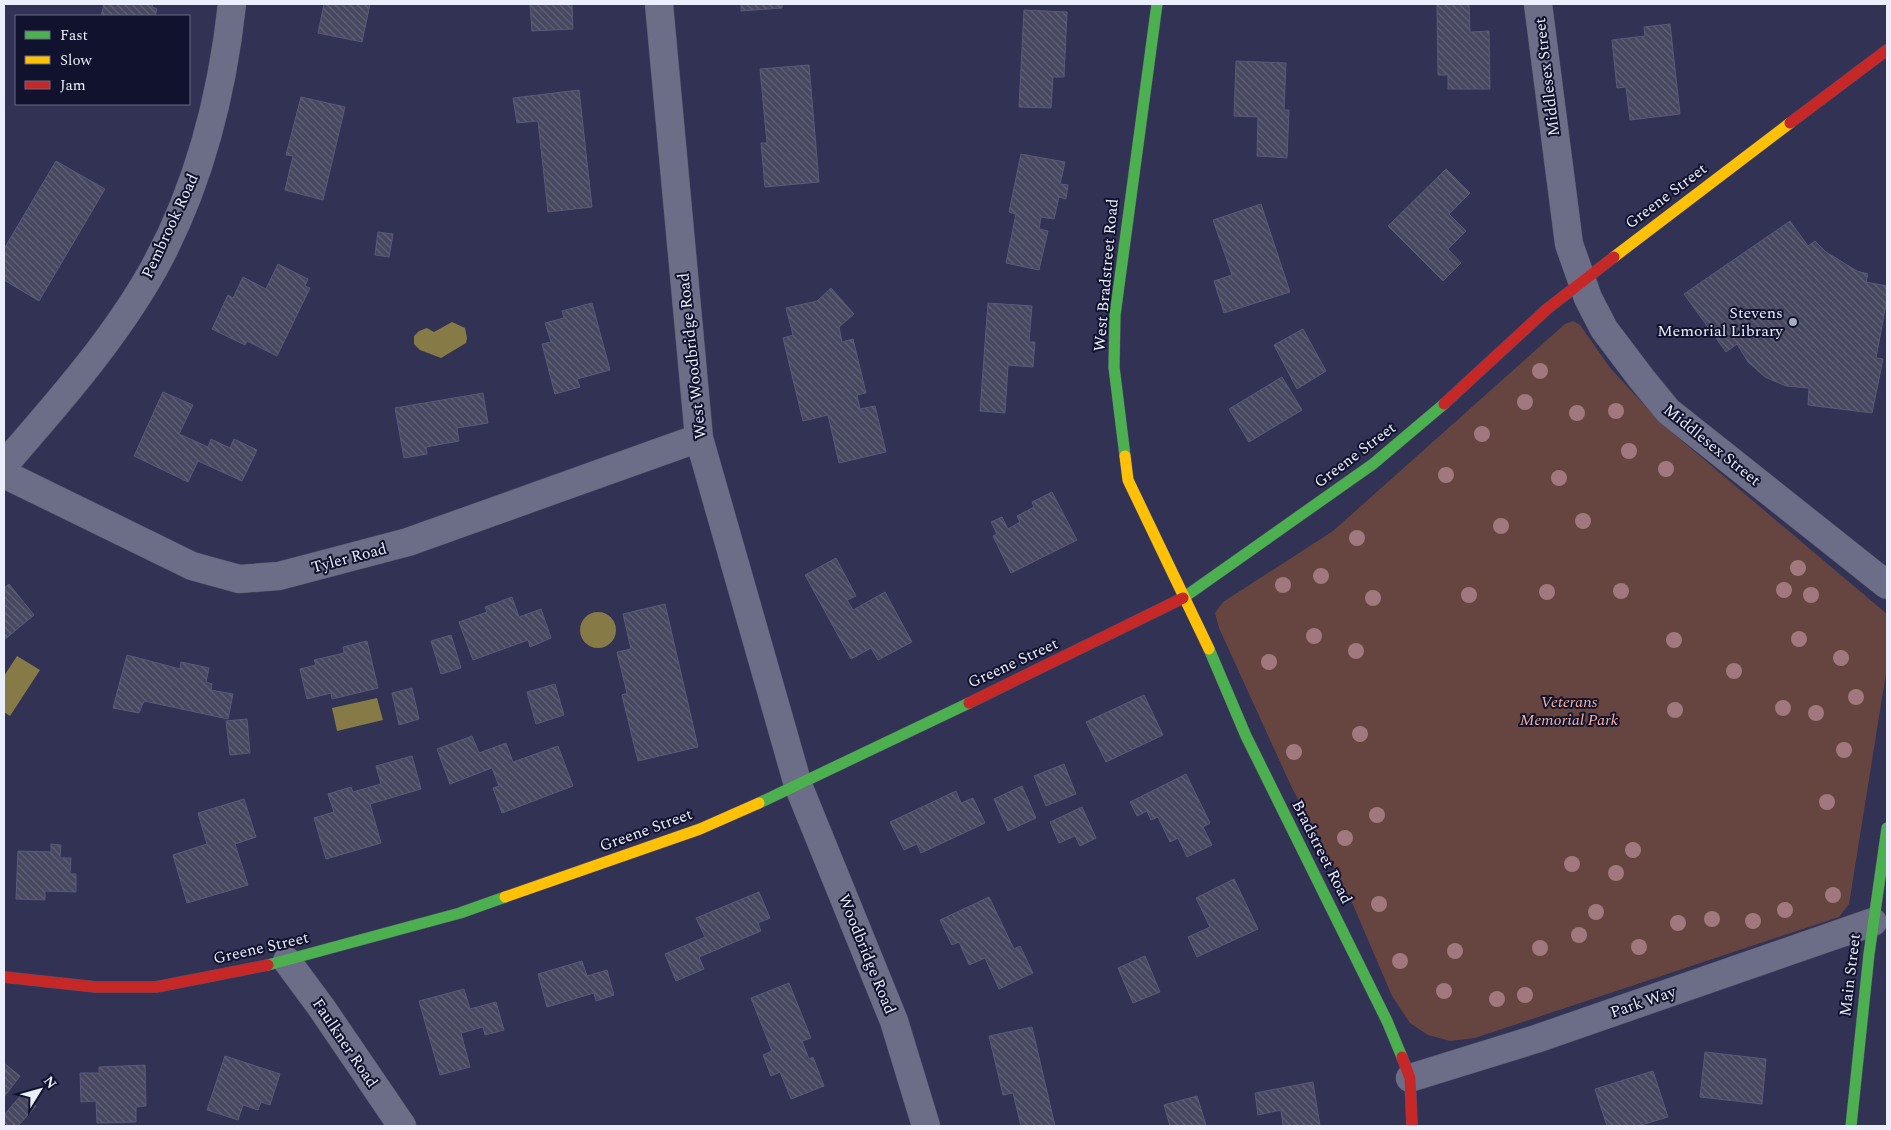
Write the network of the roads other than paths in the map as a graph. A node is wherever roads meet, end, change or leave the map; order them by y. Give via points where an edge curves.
1 (232, 4) edge
2 (658, 4) edge
3 (1157, 4) edge
4 (1538, 4) edge
5 (1887, 50) edge
6 (1582, 282) junction
7 (699, 438) junction
8 (4, 465) edge
9 (4, 474) edge
10 (1887, 585) edge
11 (1183, 598) junction
12 (798, 785) junction
13 (1887, 828) edge
14 (1873, 922) junction
15 (287, 960) junction
16 (4, 977) edge
17 (1410, 1078) junction
18 (402, 1126) edge
19 (926, 1126) edge
20 (1412, 1126) edge
21 (1852, 1126) edge

1 - 8 street, Pembrook Road via 206,144 153,270 64,396
2 - 7 street, West Woodbridge Road
3 - 11 street, West Bradstreet Road via 1115,315 1114,366 1128,480
4 - 6 street, Middlesex Street via 1569,244
5 - 6 street, Greene Street
6 - 10 street, Middlesex Street via 1604,329 1668,411
6 - 11 street, Greene Street via 1547,309 1453,397 1373,464
7 - 9 street, Tyler Road via 408,542 279,576 240,579 192,566
7 - 12 street, West Woodbridge Road
11 - 12 street, Greene Street
11 - 17 street, Bradstreet Road via 1194,614 1246,736 1387,1021
12 - 15 street, Greene Street via 700,829 512,896
12 - 19 street, Woodbridge Road via 894,1020
13 - 14 street, Main Street
14 - 17 street, Park Way via 1536,1039
14 - 21 street, Main Street
15 - 16 street, Greene Street via 156,988 96,987
15 - 18 street, Faulkner Road
17 - 20 street, Bradstreet Road

